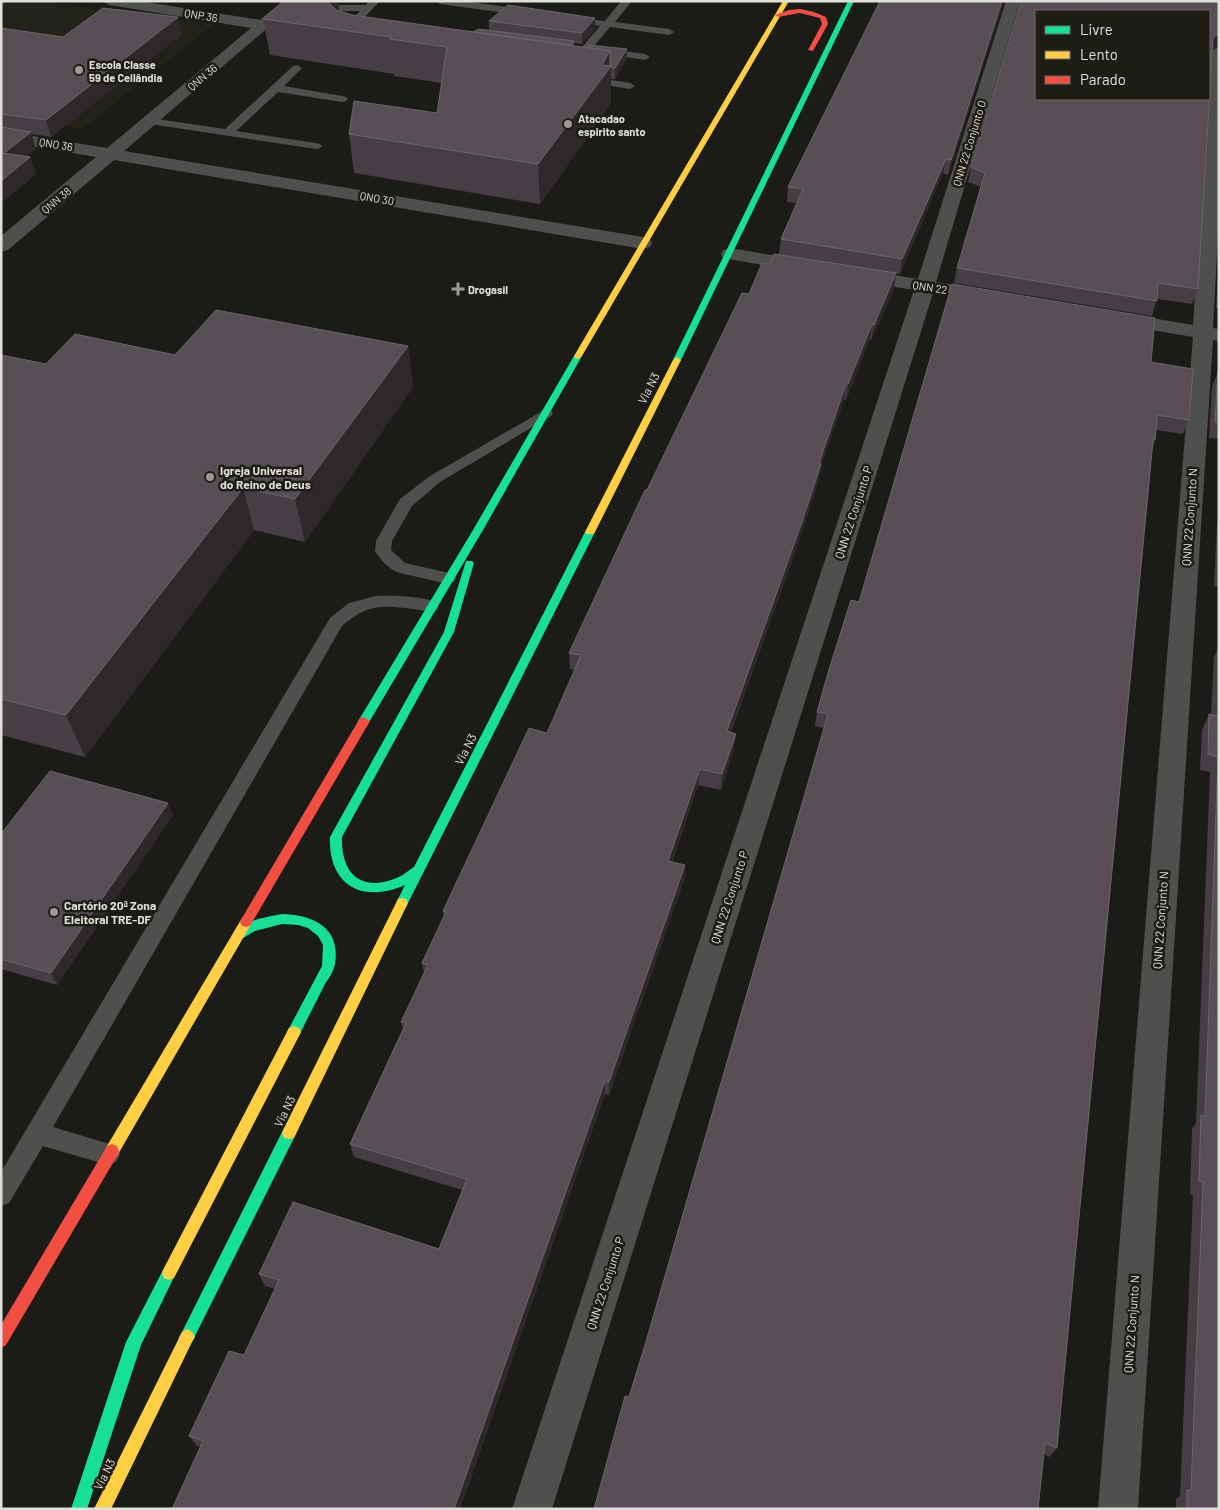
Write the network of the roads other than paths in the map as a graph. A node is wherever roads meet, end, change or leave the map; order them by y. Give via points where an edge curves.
1 (109, 1) edge
2 (440, 1) edge
3 (627, 1) edge
4 (786, 1) edge
5 (851, 1) edge
6 (1013, 1) edge
7 (287, 5) edge
8 (372, 5) edge
9 (539, 14) edge
10 (778, 15) junction
11 (558, 17) edge
12 (608, 24) junction
13 (264, 25) junction
14 (669, 32) dead end
15 (344, 42) edge
16 (581, 48) junction
17 (1219, 52) edge
18 (645, 57) dead end
19 (807, 59) dead end
20 (297, 68) dead end
21 (571, 73) joint
22 (630, 86) dead end
23 (275, 88) junction
24 (342, 99) dead end
25 (784, 113) dead end
26 (150, 121) junction
27 (227, 133) junction
28 (1, 136) edge
29 (316, 146) dead end
30 (111, 153) junction
31 (774, 160) junction
32 (643, 243) junction
33 (1, 246) edge
34 (730, 254) junction
35 (925, 286) junction
36 (1002, 298) edge
37 (1097, 314) edge
38 (1211, 333) edge
39 (546, 413) junction
40 (478, 530) junction
41 (448, 578) junction
42 (432, 606) junction
43 (419, 870) junction
44 (238, 936) junction
45 (38, 1133) junction
46 (108, 1154) junction
47 (1, 1195) edge
48 (1, 1340) edge
49 (79, 1509) edge
50 (102, 1509) edge
51 (532, 1509) edge
52 (1118, 1509) edge

1 - 13 street, QNP 36
2 - 9 lane
3 - 12 lane
4 - 10 main road
5 - 31 main road, Via N3
6 - 35 street, QNN 22 Conjunto O
7 - 8 lane
7 - 13 street, QNN 36
8 - 15 lane via 363,19 340,37
10 - 19 main road via 801,10 825,20
10 - 32 main road
11 - 12 lane
12 - 14 lane
12 - 16 lane
13 - 26 street, QNN 36
16 - 18 lane
16 - 21 lane
17 - 38 street, QNN 22 Conjunto N
20 - 23 lane
21 - 22 lane
23 - 24 lane
23 - 27 lane
25 - 31 main road
26 - 27 lane
26 - 30 street, QNN 36
27 - 29 lane
28 - 30 street, QNO 36
30 - 32 street, QNO 30
30 - 33 street, QNN 38
31 - 34 main road, Via N3
32 - 39 main road
34 - 35 street, QNN 22
34 - 43 main road, Via N3
35 - 36 street, QNN 22
35 - 51 street, QNN 22 Conjunto P
37 - 38 street
38 - 52 street, QNN 22 Conjunto N
39 - 40 main road
39 - 41 lane via 435,479 406,503 384,541 384,550 400,567
40 - 41 main road
40 - 43 main road via 449,632 336,837 332,850 342,875 371,887 405,880
41 - 42 main road
42 - 44 main road
42 - 45 lane via 387,600 372,602 357,606 336,622
43 - 50 main road, Via N3
44 - 46 main road
44 - 49 main road via 254,925 292,918 310,924 322,934 329,948 330,964 134,1342
45 - 46 lane
45 - 47 lane
46 - 48 main road

